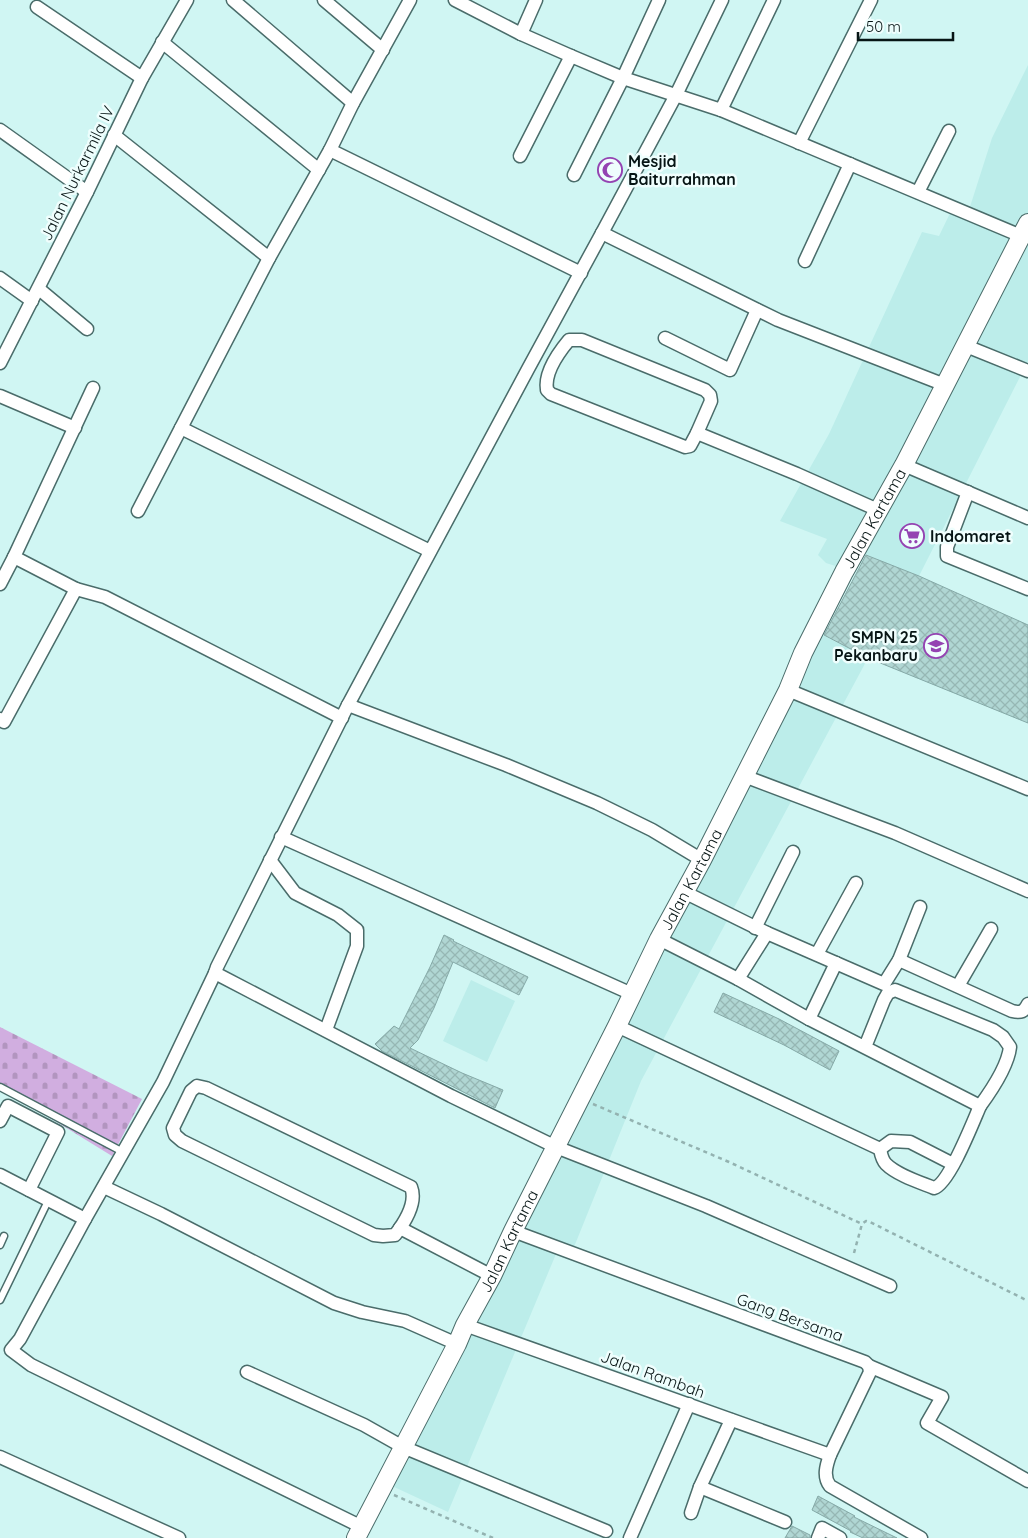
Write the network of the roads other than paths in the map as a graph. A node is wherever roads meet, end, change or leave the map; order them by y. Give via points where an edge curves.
1 (187, 0) edge
2 (233, 0) edge
3 (324, 0) edge
4 (410, 0) edge
5 (455, 0) edge
6 (536, 0) edge
7 (659, 0) edge
8 (722, 0) edge
9 (774, 0) edge
10 (871, 0) edge
11 (37, 7) dead end
12 (521, 34) junction
13 (162, 42) junction
14 (383, 50) junction
15 (570, 56) junction
16 (142, 78) junction
17 (623, 78) junction
18 (676, 95) junction
19 (353, 103) junction
20 (721, 110) junction
21 (0, 130) edge
22 (949, 131) dead end
23 (114, 135) junction
24 (799, 144) junction
25 (330, 150) junction
26 (520, 156) dead end
27 (850, 164) junction
28 (319, 170) junction
29 (574, 175) dead end
30 (87, 192) junction
31 (918, 192) junction
32 (1024, 230) edge
33 (602, 233) junction
34 (269, 258) junction
35 (806, 260) dead end
36 (581, 273) junction
37 (0, 278) edge
38 (39, 288) junction
39 (32, 300) junction
40 (757, 310) junction
41 (87, 329) dead end
42 (664, 338) dead end
43 (966, 346) junction
44 (0, 363) edge
45 (1028, 371) edge
46 (945, 384) junction
47 (93, 388) dead end
48 (0, 396) edge
49 (74, 428) junction
50 (181, 428) junction
51 (697, 433) junction
52 (904, 465) junction
53 (968, 492) junction
54 (878, 510) junction
55 (138, 511) dead end
56 (1028, 518) edge
57 (430, 551) junction
58 (14, 557) junction
59 (0, 584) edge
60 (76, 589) junction
61 (1028, 589) edge
62 (788, 690) junction
63 (348, 705) junction
64 (342, 718) junction
65 (0, 719) edge
66 (744, 776) junction
67 (1028, 789) edge
68 (281, 838) junction
69 (793, 852) dead end
70 (270, 860) junction
71 (702, 860) junction
72 (856, 883) dead end
73 (1028, 891) edge
74 (684, 892) junction
75 (920, 907) dead end
76 (990, 929) dead end
77 (761, 930) junction
78 (659, 939) junction
79 (817, 954) junction
80 (899, 960) junction
81 (836, 963) junction
82 (215, 973) junction
83 (738, 979) junction
84 (958, 986) junction
85 (632, 994) junction
86 (1028, 1004) edge
87 (809, 1019) junction
88 (617, 1026) junction
89 (326, 1030) junction
90 (865, 1047) junction
91 (0, 1087) edge
92 (980, 1106) junction
93 (0, 1121) edge
94 (556, 1147) junction
95 (880, 1148) junction
96 (123, 1152) junction
97 (953, 1164) junction
98 (0, 1175) edge
99 (104, 1187) junction
100 (29, 1190) junction
101 (48, 1201) junction
102 (84, 1219) junction
103 (400, 1228) junction
104 (512, 1231) junction
105 (4, 1236) dead end
106 (0, 1245) edge
107 (492, 1276) junction
108 (890, 1286) dead end
109 (0, 1300) edge
110 (464, 1325) junction
111 (457, 1344) junction
112 (6, 1351) edge
113 (870, 1366) junction
114 (247, 1372) dead end
115 (689, 1404) junction
116 (731, 1420) junction
117 (403, 1447) junction
118 (830, 1455) junction
119 (0, 1457) edge
120 (1028, 1481) edge
121 (700, 1487) junction
122 (691, 1513) dead end
123 (784, 1522) dead end
124 (606, 1530) dead end
125 (359, 1532) edge
126 (178, 1538) edge
127 (630, 1538) edge
128 (818, 1538) edge
129 (840, 1538) edge
130 (921, 1538) edge

1 - 13 street, Jalan Nurkarmila IV
2 - 19 street
3 - 14 street
4 - 14 street
5 - 12 street
6 - 12 street
7 - 17 street
8 - 18 street
9 - 20 street
10 - 24 street
11 - 16 street
12 - 15 street
13 - 16 street, Jalan Nurkarmila IV
13 - 28 street
14 - 19 street
15 - 17 street
15 - 26 street
16 - 23 street, Jalan Nurkarmila IV
17 - 18 street
17 - 29 street
18 - 20 street
18 - 33 street
19 - 25 street
20 - 24 street
21 - 30 street
22 - 31 street
23 - 30 street, Jalan Nurkarmila IV
23 - 34 street
24 - 27 street
25 - 28 street
25 - 36 street
27 - 31 street
27 - 35 street
28 - 34 street
30 - 38 street, Jalan Nurkarmila IV
31 - 32 street
32 - 43 main road, Jalan Kartama
33 - 36 street
33 - 40 street
34 - 50 street
36 - 57 street
37 - 39 street
38 - 39 street, Jalan Nurkarmila IV
38 - 41 street
39 - 44 street, Jalan Nurkarmila IV
40 - 42 street via 730,370
40 - 46 street
43 - 45 street
43 - 46 main road, Jalan Kartama
46 - 52 main road, Jalan Kartama
47 - 49 street
48 - 49 street
49 - 58 street
50 - 55 street
50 - 57 street
51 - 51 street via 687,447 551,394 547,390 547,378 560,350 569,340 582,340 705,390 711,401
51 - 54 street
52 - 53 street
52 - 54 main road, Jalan Kartama
53 - 56 street
53 - 61 street via 947,547 947,556
54 - 62 main road, Jalan Kartama via 803,653
57 - 63 street
58 - 59 street
58 - 60 street
60 - 64 street via 105,597
60 - 65 street via 4,722
62 - 66 main road, Jalan Kartama
62 - 67 street
63 - 64 street
63 - 71 street via 597,803 652,830
64 - 68 street
66 - 71 main road, Jalan Kartama
66 - 73 street via 894,833
68 - 70 street
68 - 85 street
69 - 77 street
70 - 82 street
70 - 89 street via 295,892 357,930 357,946
71 - 74 main road, Jalan Kartama
72 - 79 street
74 - 77 street
74 - 78 main road, Jalan Kartama
75 - 80 street
76 - 84 street
77 - 79 street
77 - 83 street
78 - 83 street
78 - 85 main road, Jalan Kartama
79 - 81 street
80 - 81 street via 884,984
80 - 84 street
81 - 87 street
82 - 89 street
82 - 96 street via 163,1082
83 - 87 street
84 - 86 street via 1012,1012 1024,1011
85 - 88 main road, Jalan Kartama
87 - 90 street
88 - 94 main road, Jalan Kartama
88 - 95 street
89 - 94 street
90 - 92 street
90 - 92 street via 884,1000 895,990 993,1030 1010,1047 1010,1053
91 - 96 lane
92 - 97 street
93 - 100 street via 8,1106 58,1132
94 - 104 main road, Jalan Kartama
94 - 108 street via 706,1206
95 - 97 street via 891,1141 910,1142
95 - 97 street via 886,1164 908,1178 934,1188 943,1183
96 - 99 street
98 - 100 street
99 - 102 street
99 - 111 street via 334,1303 405,1321
100 - 101 street
101 - 102 street
101 - 109 lane
102 - 112 street via 20,1338
103 - 103 street via 395,1235 374,1235 182,1140 175,1135 173,1128 191,1091 198,1086 206,1088 411,1187 414,1194 412,1205
103 - 107 street
104 - 107 main road, Jalan Kartama
104 - 113 street, Gang Bersama via 838,1351
105 - 106 lane
107 - 110 main road, Jalan Kartama
110 - 111 main road, Jalan Kartama
110 - 115 street, Jalan Rambah
111 - 117 main road, Jalan Kartama
112 - 125 street
113 - 118 street
113 - 120 street, Gang Bersama via 942,1397 927,1423
114 - 117 street via 364,1425
115 - 116 street, Jalan Rambah
115 - 127 street
116 - 118 street, Jalan Rambah
116 - 121 street
117 - 124 street
117 - 125 main road, Jalan Kartama
118 - 130 street via 826,1465 826,1481 830,1486
119 - 126 street
121 - 122 street
121 - 123 street
128 - 129 street via 822,1528

